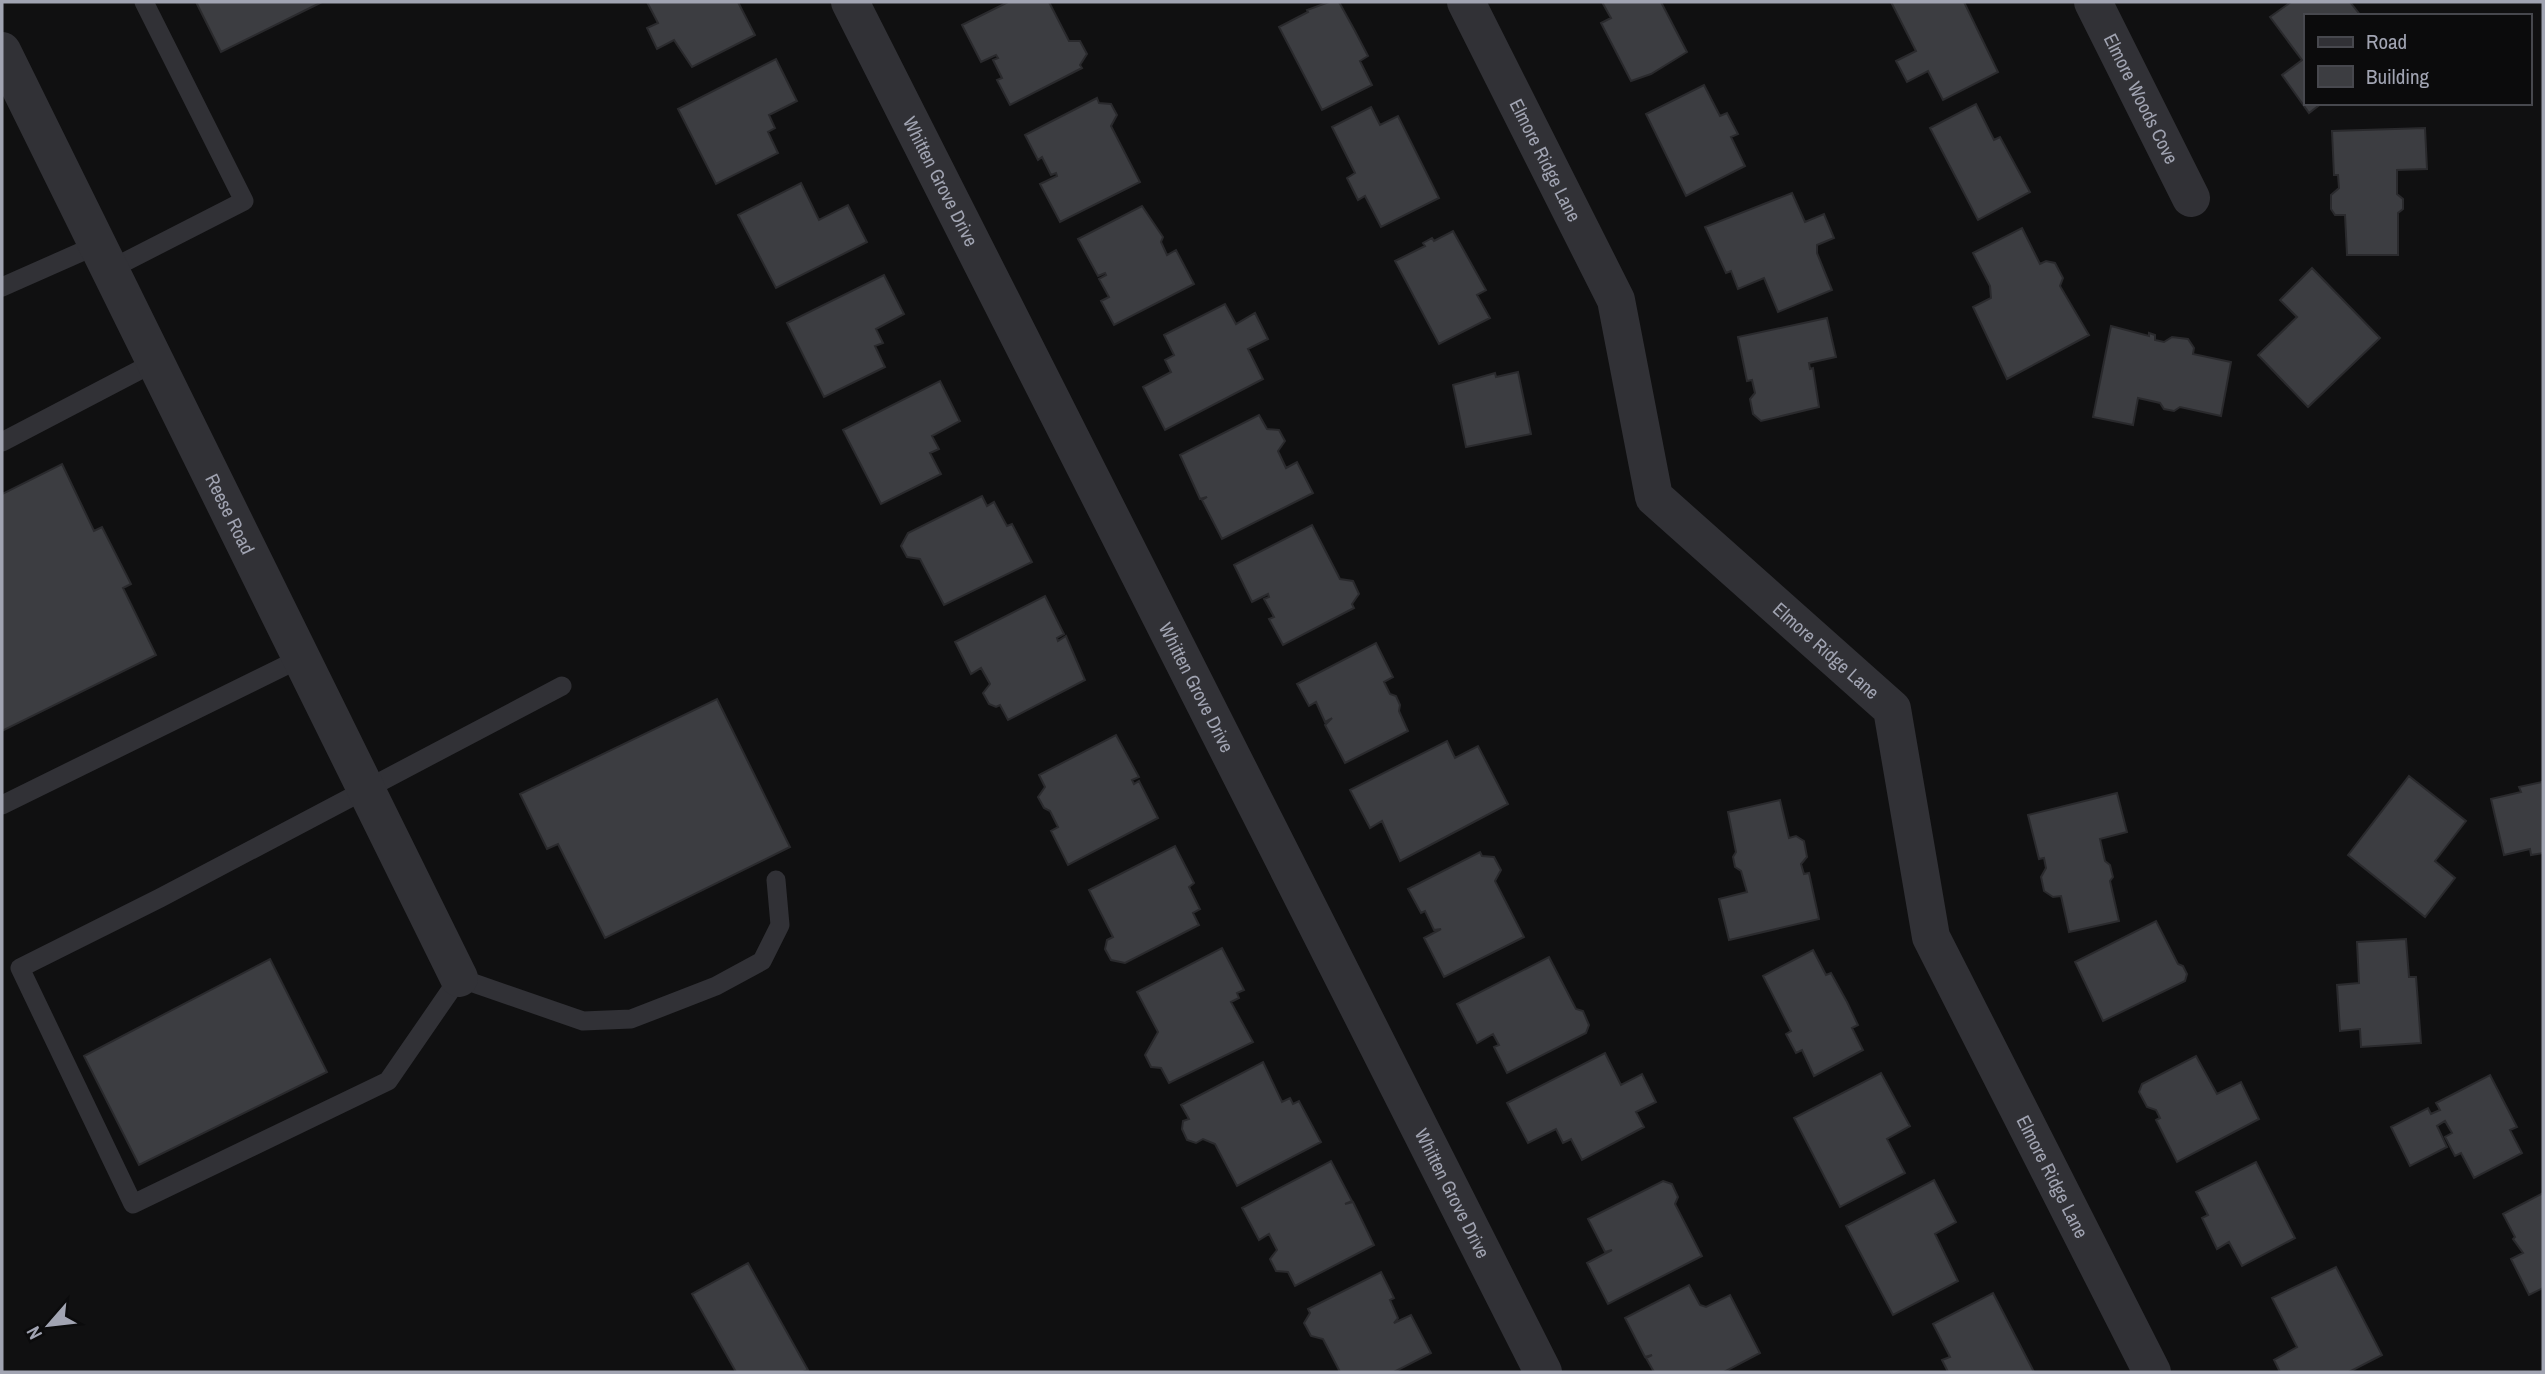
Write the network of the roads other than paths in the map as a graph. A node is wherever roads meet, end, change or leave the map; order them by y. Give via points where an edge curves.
1 (144, 2) edge
2 (850, 2) edge
3 (1466, 2) edge
4 (2092, 2) edge
5 (2, 51) edge
6 (2191, 198) dead end
7 (103, 257) junction
8 (2, 287) edge
9 (155, 362) junction
10 (2, 442) edge
11 (301, 658) junction
12 (562, 687) dead end
13 (365, 788) junction
14 (2, 805) edge
15 (776, 880) dead end
16 (459, 978) junction
17 (1543, 1372) edge
18 (2152, 1372) edge

1 - 7 lane via 244,201
2 - 17 street, Whitten Grove Drive
3 - 18 street, Elmore Ridge Lane via 1615,300 1654,498 1892,709 1931,937
4 - 6 street, Elmore Woods Cove
5 - 7 street, Reese Road
7 - 8 lane
7 - 9 street, Reese Road
9 - 10 lane
9 - 11 street, Reese Road
11 - 13 street, Reese Road
11 - 14 lane
12 - 13 lane
13 - 16 street, Reese Road
13 - 16 lane via 20,968 133,1204 388,1081
15 - 16 lane via 780,925 762,961 716,986 631,1019 583,1021

